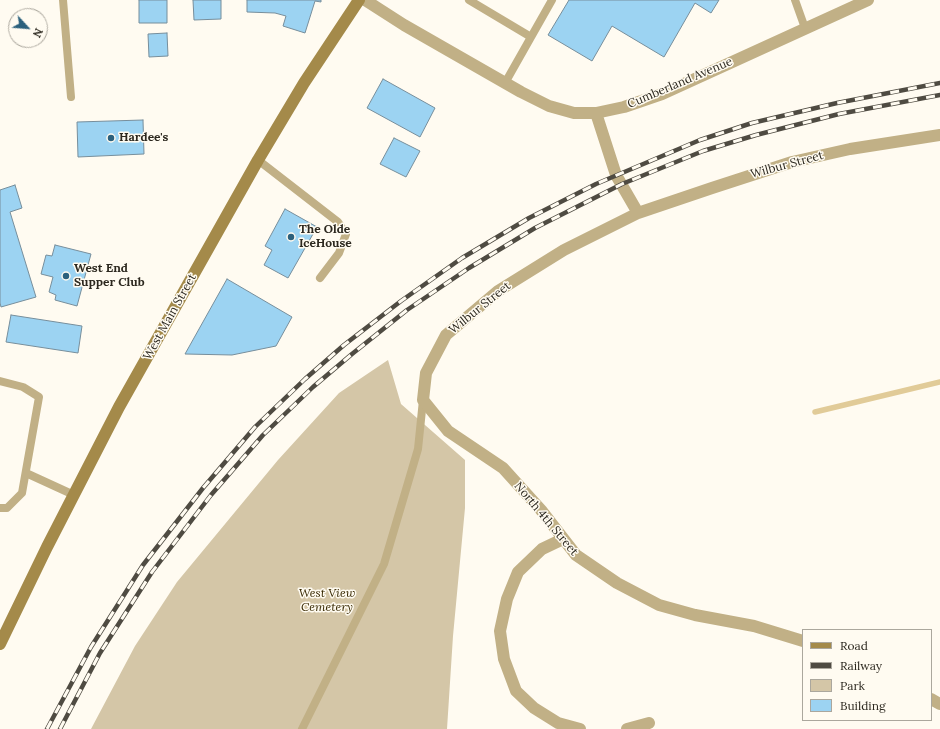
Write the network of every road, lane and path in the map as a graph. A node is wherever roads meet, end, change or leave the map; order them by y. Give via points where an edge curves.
1 (63, 0) edge
2 (359, 0) edge
3 (365, 0) edge
4 (469, 0) edge
5 (552, 0) edge
6 (796, 0) edge
7 (868, 0) edge
8 (805, 28) junction
9 (531, 38) junction
10 (505, 83) junction
11 (71, 97) dead end
12 (596, 113) junction
13 (940, 135) edge
14 (258, 160) junction
15 (638, 213) junction
16 (320, 278) dead end
17 (0, 381) edge
18 (423, 400) junction
19 (26, 473) junction
20 (74, 495) junction
21 (0, 508) edge
22 (564, 539) junction
23 (802, 642) edge
24 (0, 644) edge
25 (649, 723) dead end
26 (302, 729) edge
27 (580, 729) edge
28 (627, 729) edge

1 - 11 lane
2 - 14 main road, West Main Street via 304,82
3 - 10 street, Cumberland Avenue
4 - 9 lane
5 - 9 lane
6 - 8 lane
7 - 8 street, Cumberland Avenue
8 - 12 street, Cumberland Avenue via 662,94
9 - 10 lane
10 - 12 street, Cumberland Avenue via 549,106 574,113
12 - 15 street via 616,175
13 - 15 street, Wilbur Street via 850,149 792,162
14 - 16 lane via 338,222 346,234 339,253
14 - 20 main road, West Main Street via 119,407
15 - 18 street, Wilbur Street via 564,250 498,291 446,335 426,373
17 - 19 lane via 23,387 39,397
18 - 22 street, North 4th Street via 448,431 502,468
18 - 26 lane via 418,449 384,564
19 - 20 lane
19 - 21 lane via 22,493 7,508
20 - 24 main road, West Main Street
22 - 23 street, North 4th Street via 576,556 617,583 659,605 754,626
22 - 27 street via 542,549 518,572 507,599 500,631 504,659 516,691 534,708 558,723
25 - 28 street

